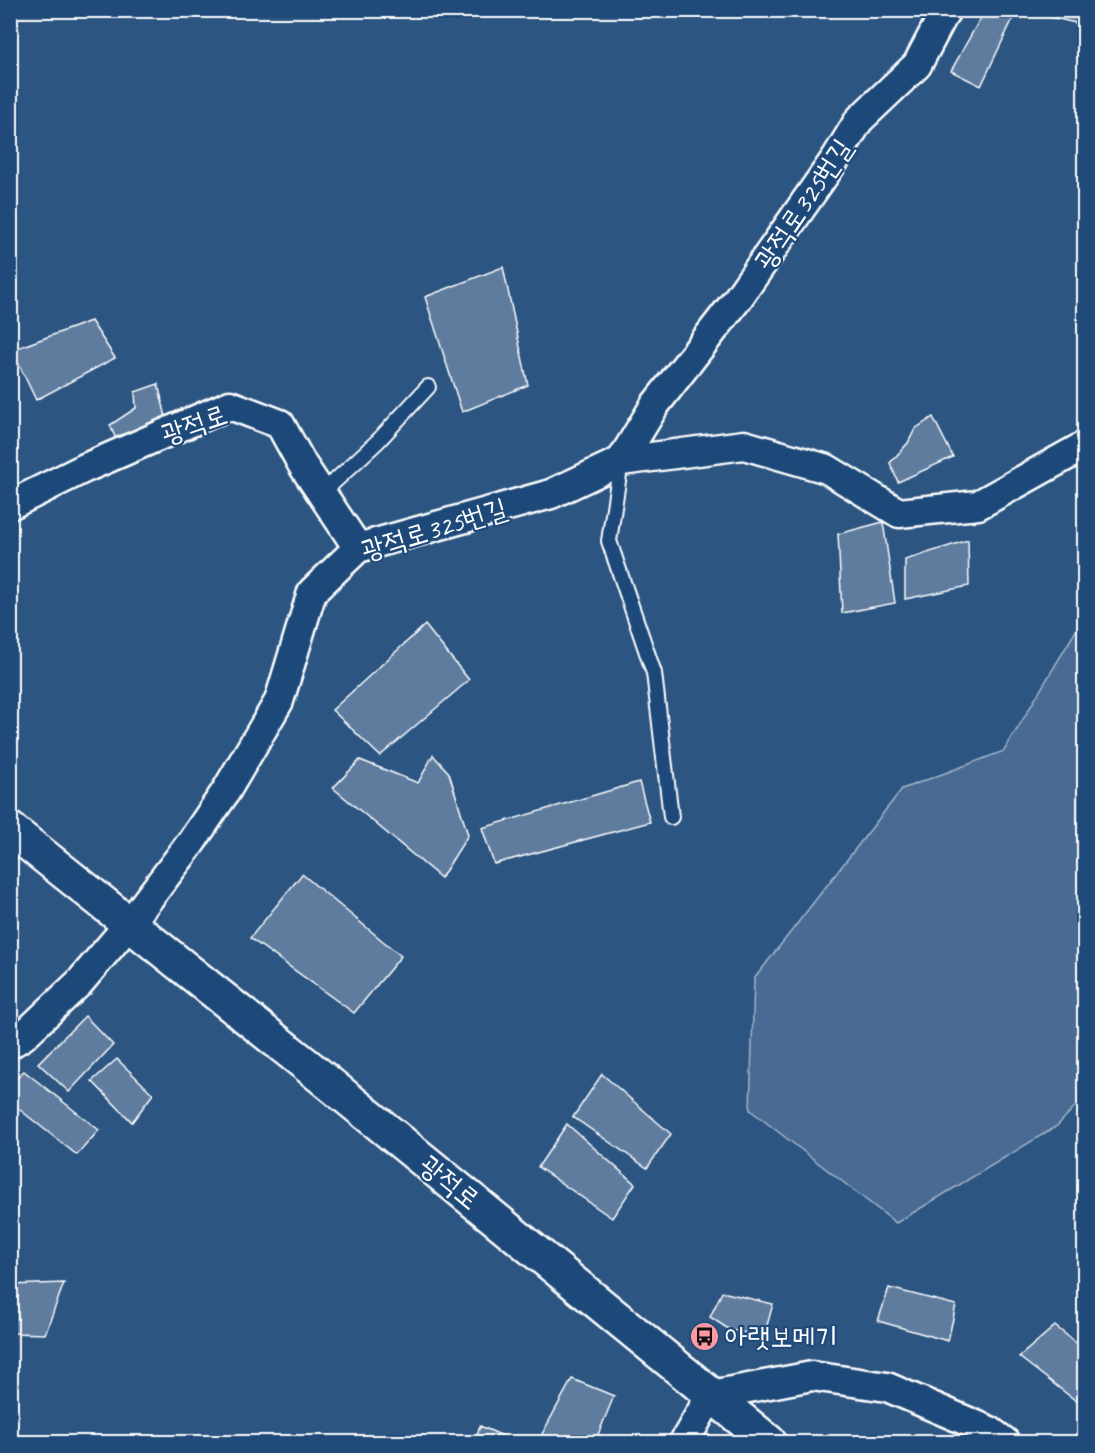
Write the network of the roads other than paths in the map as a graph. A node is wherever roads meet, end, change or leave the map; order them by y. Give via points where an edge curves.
1 (946, 10) edge
2 (428, 387) dead end
3 (1084, 446) edge
4 (621, 461) junction
5 (322, 493) junction
6 (10, 505) edge
7 (358, 548) junction
8 (671, 817) dead end
9 (16, 833) edge
10 (124, 919) junction
11 (10, 1044) edge
12 (711, 1395) junction
13 (684, 1443) edge
14 (769, 1443) edge
15 (1005, 1443) edge

1 - 4 street, 광적로325번길 via 917,65 859,120 736,301 655,405
2 - 5 lane
3 - 4 street, 광적로325번길 via 978,505 899,513 826,469 744,445
4 - 7 street, 광적로325번길 via 551,494
4 - 8 lane via 609,541 654,673
5 - 6 street, 광적로 via 280,424 230,405 84,468
5 - 7 street, 광적로
7 - 10 street, 광적로325번길 via 312,592 279,701 226,790 189,844
9 - 10 main road, 광적로
10 - 11 street via 80,982
10 - 12 main road, 광적로
12 - 13 street
12 - 14 main road, 광적로
12 - 15 street via 812,1376 887,1387 990,1431

